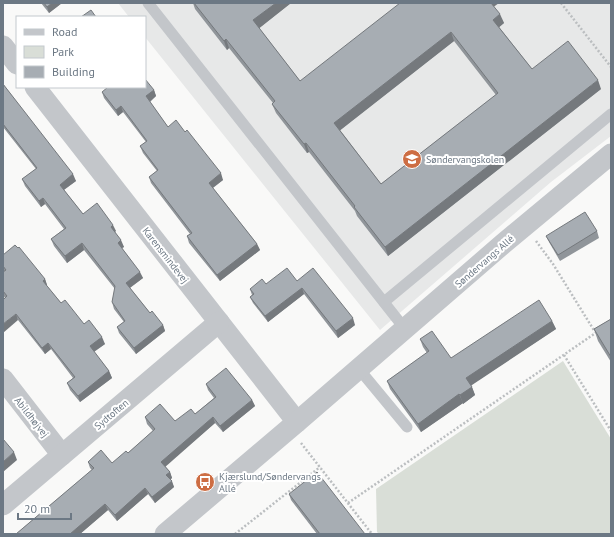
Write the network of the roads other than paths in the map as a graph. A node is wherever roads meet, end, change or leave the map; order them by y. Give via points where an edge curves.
1 (148, 4) edge
2 (3, 46) edge
3 (16, 63) edge
4 (36, 88) edge
5 (611, 114) edge
6 (611, 154) edge
7 (384, 302) junction
8 (219, 322) junction
9 (405, 329) junction
10 (359, 369) junction
11 (3, 380) edge
12 (293, 425) junction
13 (407, 427) dead end
14 (62, 455) junction
15 (3, 506) edge
16 (165, 534) edge

1 - 7 lane
2 - 3 street
4 - 8 street, Karensmindevej
5 - 7 lane
6 - 9 street, Søndervangs Allé
7 - 9 lane
8 - 12 street, Karensmindevej
8 - 14 street, Sydtoften
9 - 10 street, Søndervangs Allé
10 - 12 street, Søndervangs Allé
10 - 13 lane
11 - 14 street, Abildhøjvej
12 - 16 street, Søndervangs Allé
14 - 15 street, Sydtoften

